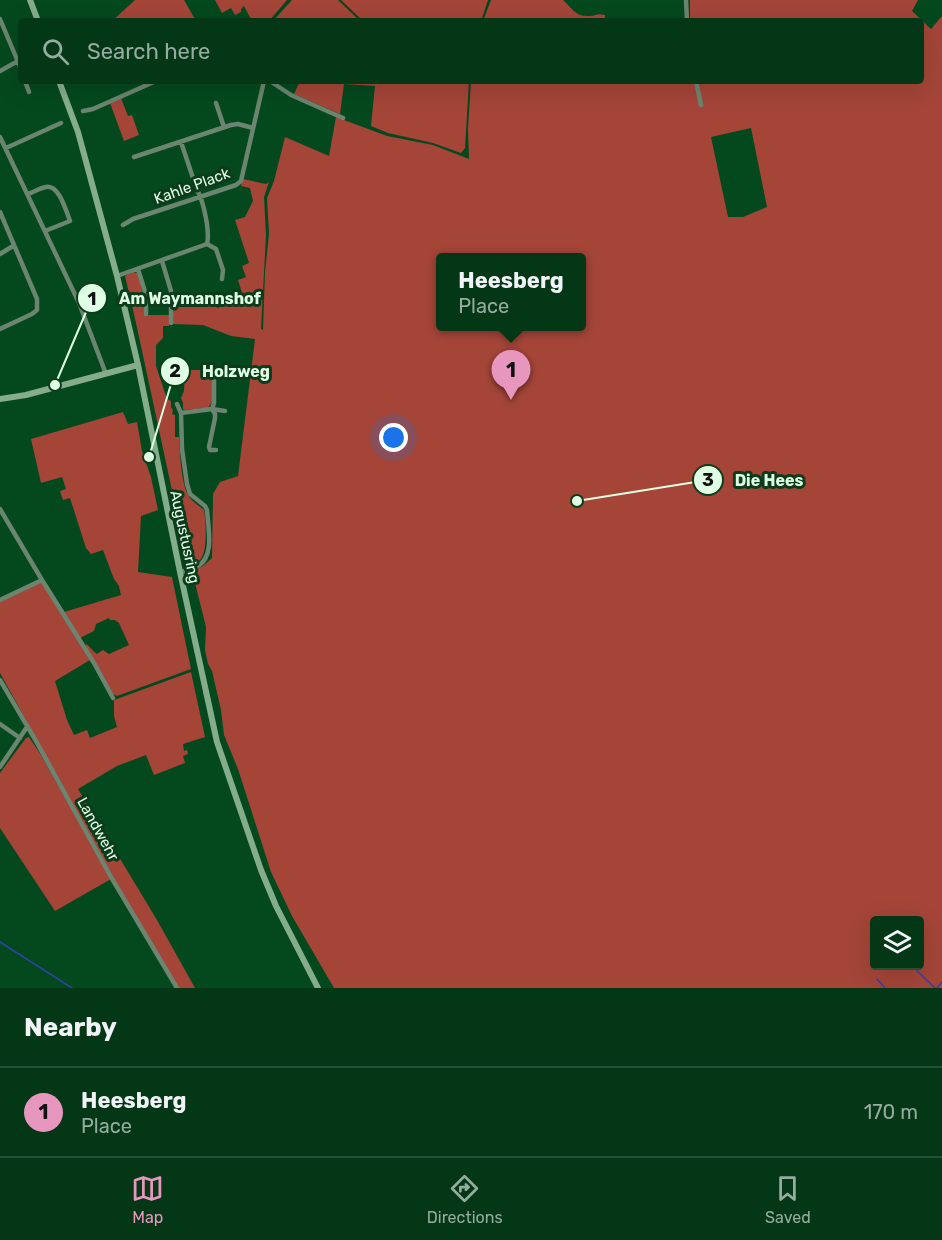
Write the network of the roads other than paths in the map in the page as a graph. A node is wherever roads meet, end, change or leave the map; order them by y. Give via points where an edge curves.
1 (30, 0) edge
2 (686, 0) edge
3 (37, 18) edge
4 (687, 18) edge
5 (1, 23) edge
6 (18, 61) joint
7 (0, 71) edge
8 (26, 84) edge
9 (60, 84) edge
10 (149, 84) edge
11 (263, 84) edge
12 (274, 84) edge
13 (697, 84) edge
14 (29, 92) dead end
15 (216, 103) dead end
16 (701, 105) dead end
17 (83, 111) dead end
18 (343, 118) dead end
19 (61, 123) dead end
20 (224, 127) junction
21 (253, 128) junction
22 (0, 137) edge
23 (181, 142) junction
24 (6, 148) junction
25 (134, 157) dead end
26 (28, 194) junction
27 (201, 197) junction
28 (0, 212) edge
29 (123, 225) dead end
30 (45, 231) junction
31 (207, 244) junction
32 (14, 246) junction
33 (0, 254) edge
34 (162, 261) junction
35 (138, 269) junction
36 (117, 276) junction
37 (222, 279) dead end
38 (146, 314) dead end
39 (171, 323) dead end
40 (0, 329) edge
41 (138, 365) junction
42 (214, 370) dead end
43 (106, 374) junction
44 (0, 399) edge
45 (177, 404) dead end
46 (212, 409) junction
47 (225, 411) dead end
48 (181, 413) junction
49 (216, 450) dead end
50 (0, 509) edge
51 (180, 572) junction
52 (42, 580) junction
53 (0, 600) edge
54 (0, 680) edge
55 (113, 698) dead end
56 (0, 724) edge
57 (27, 727) junction
58 (20, 738) junction
59 (0, 767) edge
60 (177, 988) edge
61 (318, 988) edge

1 - 3 main road
2 - 4 street
5 - 6 street
6 - 7 street
8 - 14 street
9 - 36 main road, Augustusring via 78,132
10 - 17 street
11 - 21 street, Kahle Plack
12 - 18 street
13 - 16 street
15 - 20 street
19 - 24 street
20 - 21 street via 238,124
20 - 23 street
21 - 27 street, Kahle Plack via 241,181
22 - 24 street
23 - 25 street
23 - 27 street
24 - 26 street
26 - 30 street
26 - 30 street via 49,186 58,191 70,221
27 - 29 street, Kahle Plack
27 - 31 street
28 - 32 street
30 - 43 street via 79,303
31 - 34 street
31 - 37 street via 216,249
32 - 33 street
32 - 40 street via 38,310
34 - 35 street
34 - 39 street via 171,291
35 - 36 street
35 - 38 street via 146,295
36 - 41 main road, Augustusring
41 - 43 main road
41 - 51 main road, Augustusring
42 - 46 street
43 - 44 main road
45 - 48 street
46 - 47 street
46 - 48 street
46 - 49 street via 215,417 209,447
48 - 51 street via 187,484 190,494 207,510 209,551 199,565
50 - 52 street
51 - 61 main road, Augustusring via 217,742 261,870
52 - 53 street
52 - 55 street
54 - 57 street, Landwehr
56 - 58 street
57 - 58 street
57 - 60 street, Landwehr
58 - 59 street

